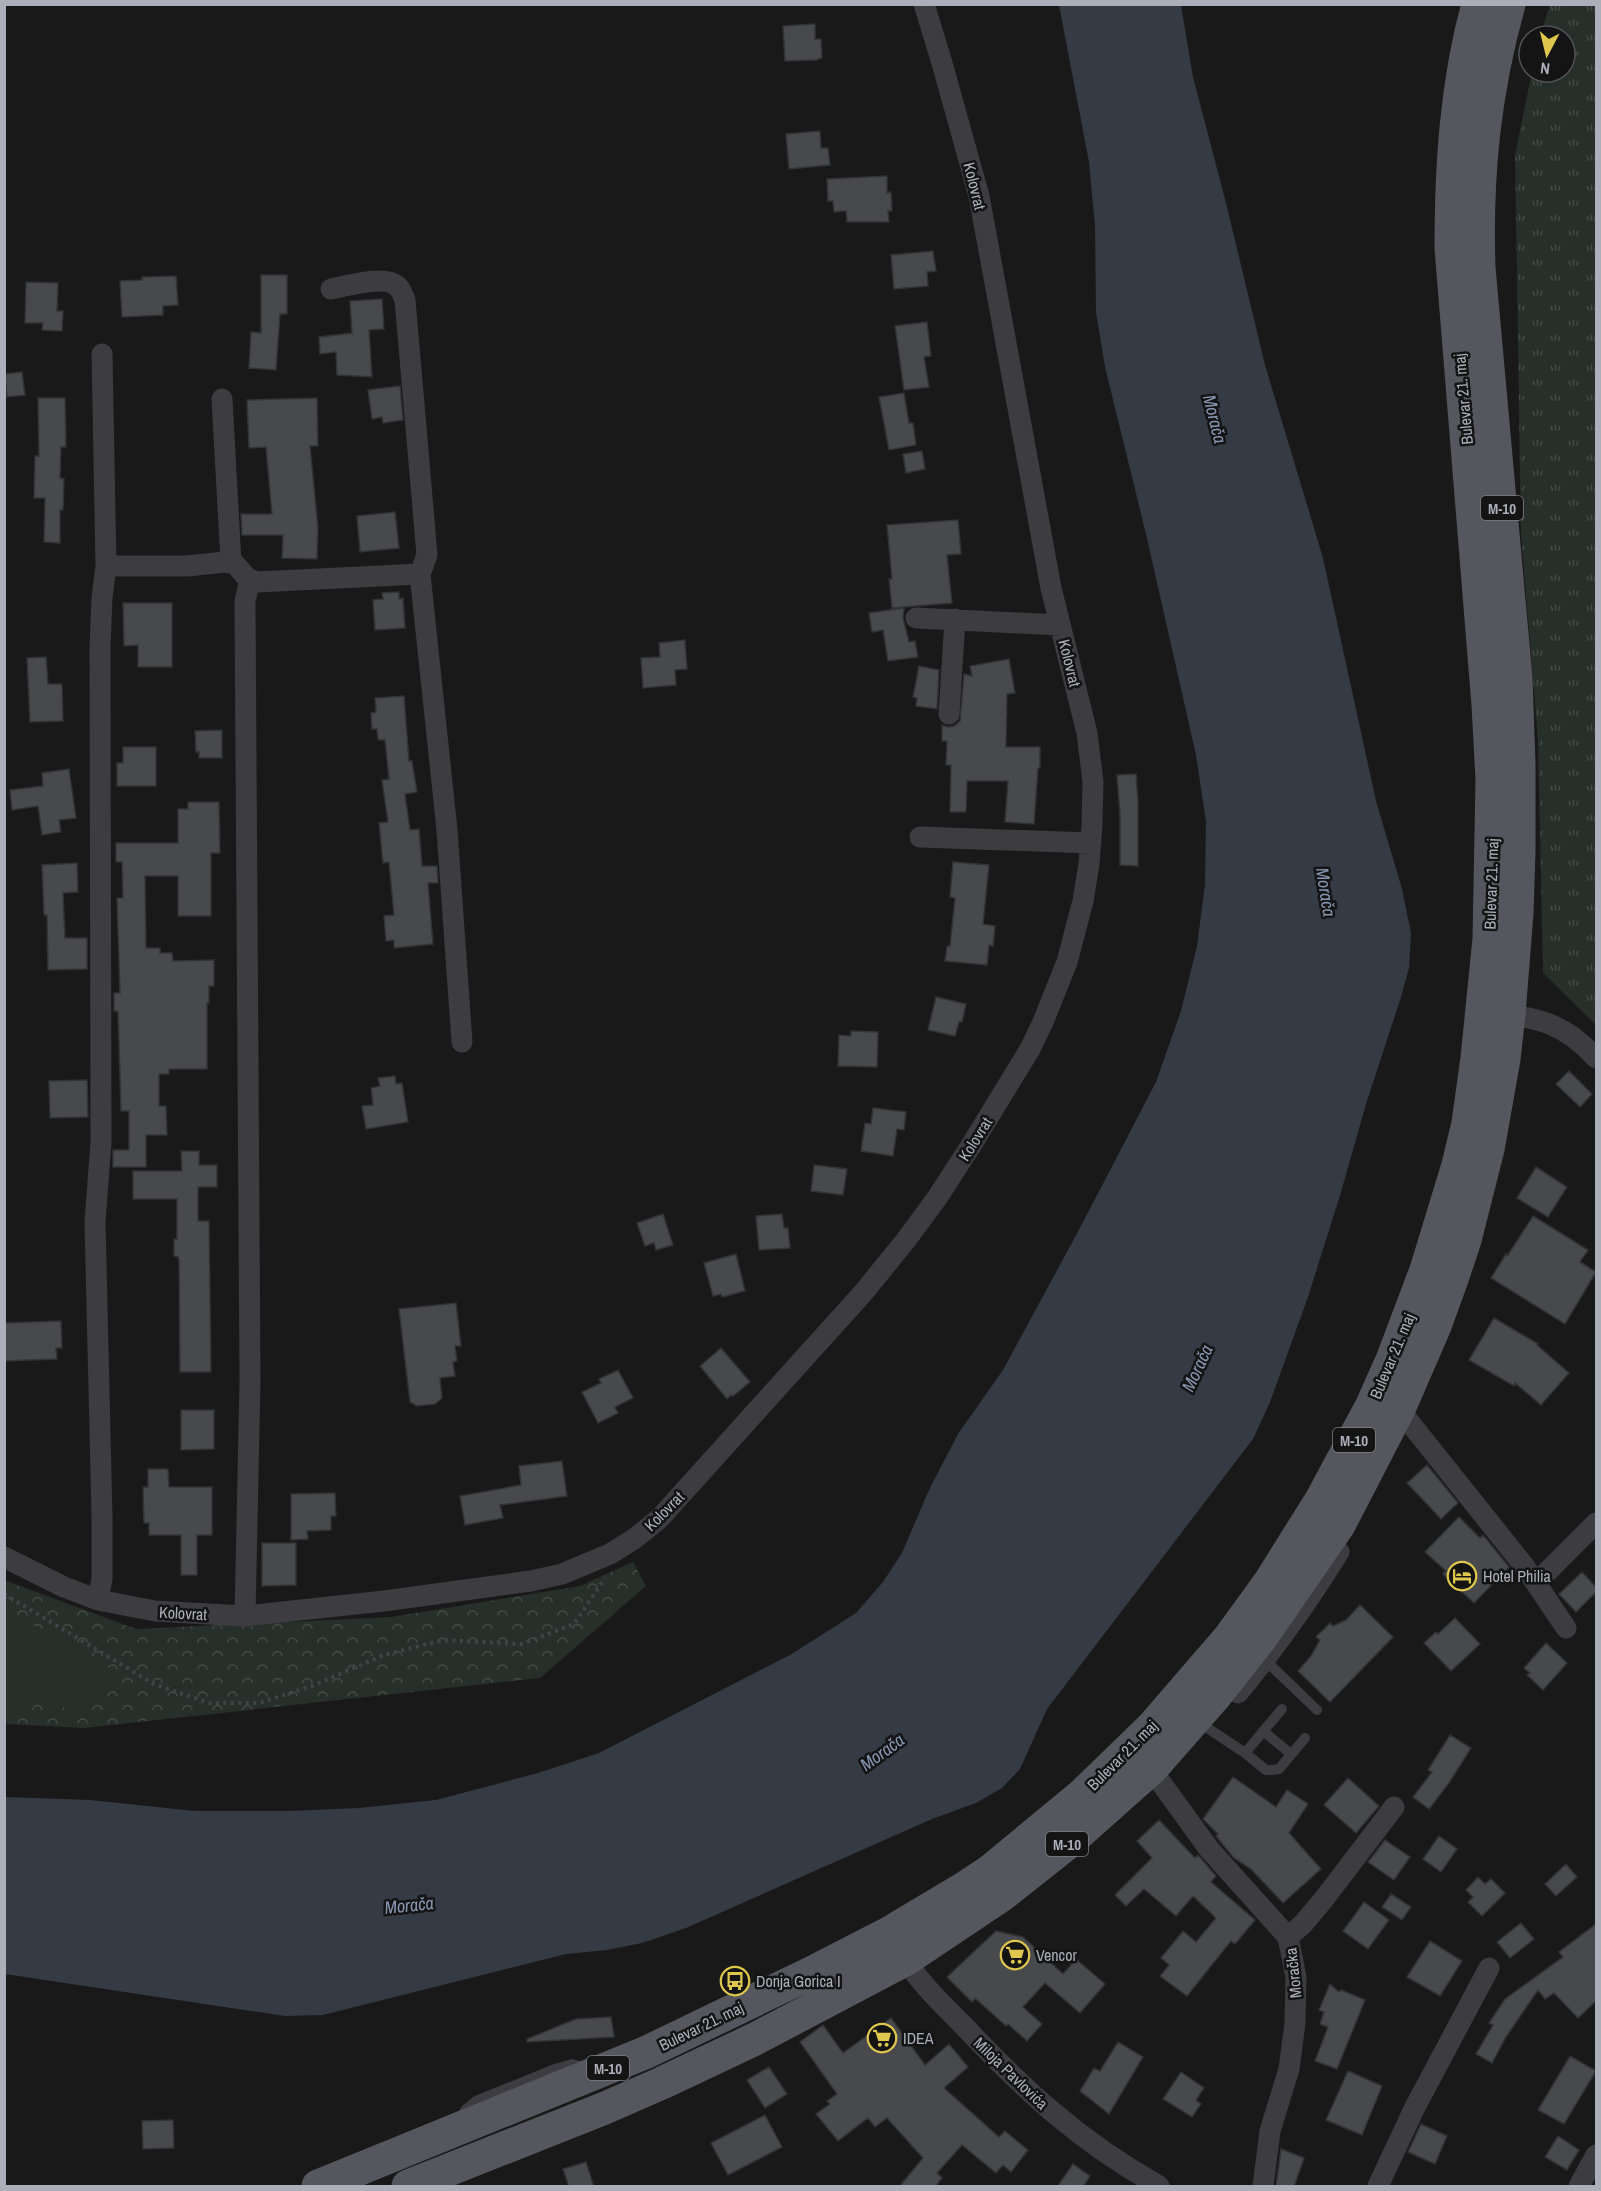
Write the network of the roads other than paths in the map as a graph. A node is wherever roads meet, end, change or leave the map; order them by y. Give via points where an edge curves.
1 (924, 4) edge
2 (1478, 4) edge
3 (1509, 4) edge
4 (331, 289) dead end
5 (102, 354) dead end
6 (222, 399) dead end
7 (231, 562) junction
8 (106, 566) junction
9 (420, 574) junction
10 (249, 580) junction
11 (916, 618) dead end
12 (955, 619) junction
13 (1060, 626) junction
14 (949, 714) dead end
15 (920, 837) dead end
16 (1091, 843) junction
17 (1495, 1013) junction
18 (462, 1042) dead end
19 (1596, 1058) edge
20 (1404, 1416) junction
21 (1596, 1522) edge
22 (4, 1557) edge
23 (1536, 1583) junction
24 (98, 1600) junction
25 (245, 1616) junction
26 (1566, 1628) dead end
27 (1265, 1660) junction
28 (1282, 1709) dead end
29 (1317, 1710) dead end
30 (1206, 1727) junction
31 (1263, 1731) junction
32 (1305, 1738) dead end
33 (1174, 1741) junction
34 (1245, 1753) junction
35 (1291, 1754) junction
36 (1151, 1769) junction
37 (1394, 1808) dead end
38 (889, 1933) junction
39 (1288, 1936) junction
40 (905, 1960) junction
41 (1489, 1968) dead end
42 (591, 2075) junction
43 (605, 2108) junction
44 (1596, 2155) edge
45 (318, 2187) edge
46 (408, 2187) edge
47 (1159, 2187) edge
48 (1263, 2187) edge
49 (1378, 2187) edge
50 (1580, 2187) edge

1 - 13 street, Kolovrat via 979,196
2 - 17 main road, Bulevar 21. maj / M-10 via 1457,114 1451,212 1492,779 1490,939
3 - 17 main road, Bulevar 21. maj / M-10 via 1480,153 1478,234 1520,764 1517,913
4 - 9 street via 382,281 400,288 405,300 427,555
5 - 8 street
6 - 7 street
7 - 8 street
7 - 10 street
8 - 24 street via 100,647 101,1142 94,1222 102,1516
9 - 10 street
9 - 18 street via 447,830
10 - 25 street via 245,601 250,1381
11 - 12 street
12 - 13 street
12 - 14 street
13 - 16 street, Kolovrat via 1087,733 1093,782
15 - 16 street
16 - 25 street, Kolovrat via 1076,929 1043,1022 938,1198 863,1293 651,1526 585,1566 531,1581
17 - 19 street via 1553,1024
17 - 20 main road, Bulevar 21. maj / M-10 via 1504,1059 1488,1149 1465,1240
17 - 38 main road, Bulevar 21. maj / M-10 via 1475,1079 1452,1187 1400,1340 1346,1456 1294,1545 1229,1638 1153,1726 1098,1781 990,1871
20 - 23 street
20 - 27 street via 1343,1546
20 - 33 main road, Bulevar 21. maj / M-10 via 1323,1550 1261,1638
21 - 23 street
22 - 24 street, Kolovrat
23 - 26 street
24 - 25 street, Kolovrat via 155,1611
27 - 29 lane
27 - 30 street
28 - 31 lane
30 - 33 street
30 - 34 lane
31 - 34 lane
31 - 35 lane
32 - 35 lane
33 - 36 main road, Bulevar 21. maj / M-10
34 - 35 lane via 1266,1770 1279,1768
36 - 39 street, Moračka via 1209,1849
36 - 40 main road, Bulevar 21. maj / M-10 via 1041,1865
37 - 39 street via 1324,1899
38 - 40 street, Miloja Pavlovića
38 - 42 main road, Bulevar 21. maj / M-10 via 647,2052
39 - 48 street, Moračka via 1296,1977 1295,2023 1289,2069 1270,2131
40 - 43 main road, Bulevar 21. maj / M-10 via 756,2039
40 - 47 street, Miloja Pavlovića via 929,1990 1045,2108 1096,2147
41 - 49 street via 1414,2109
42 - 43 main road
42 - 45 main road, Bulevar 21. maj / M-10
43 - 46 main road, Bulevar 21. maj / M-10
44 - 50 street

